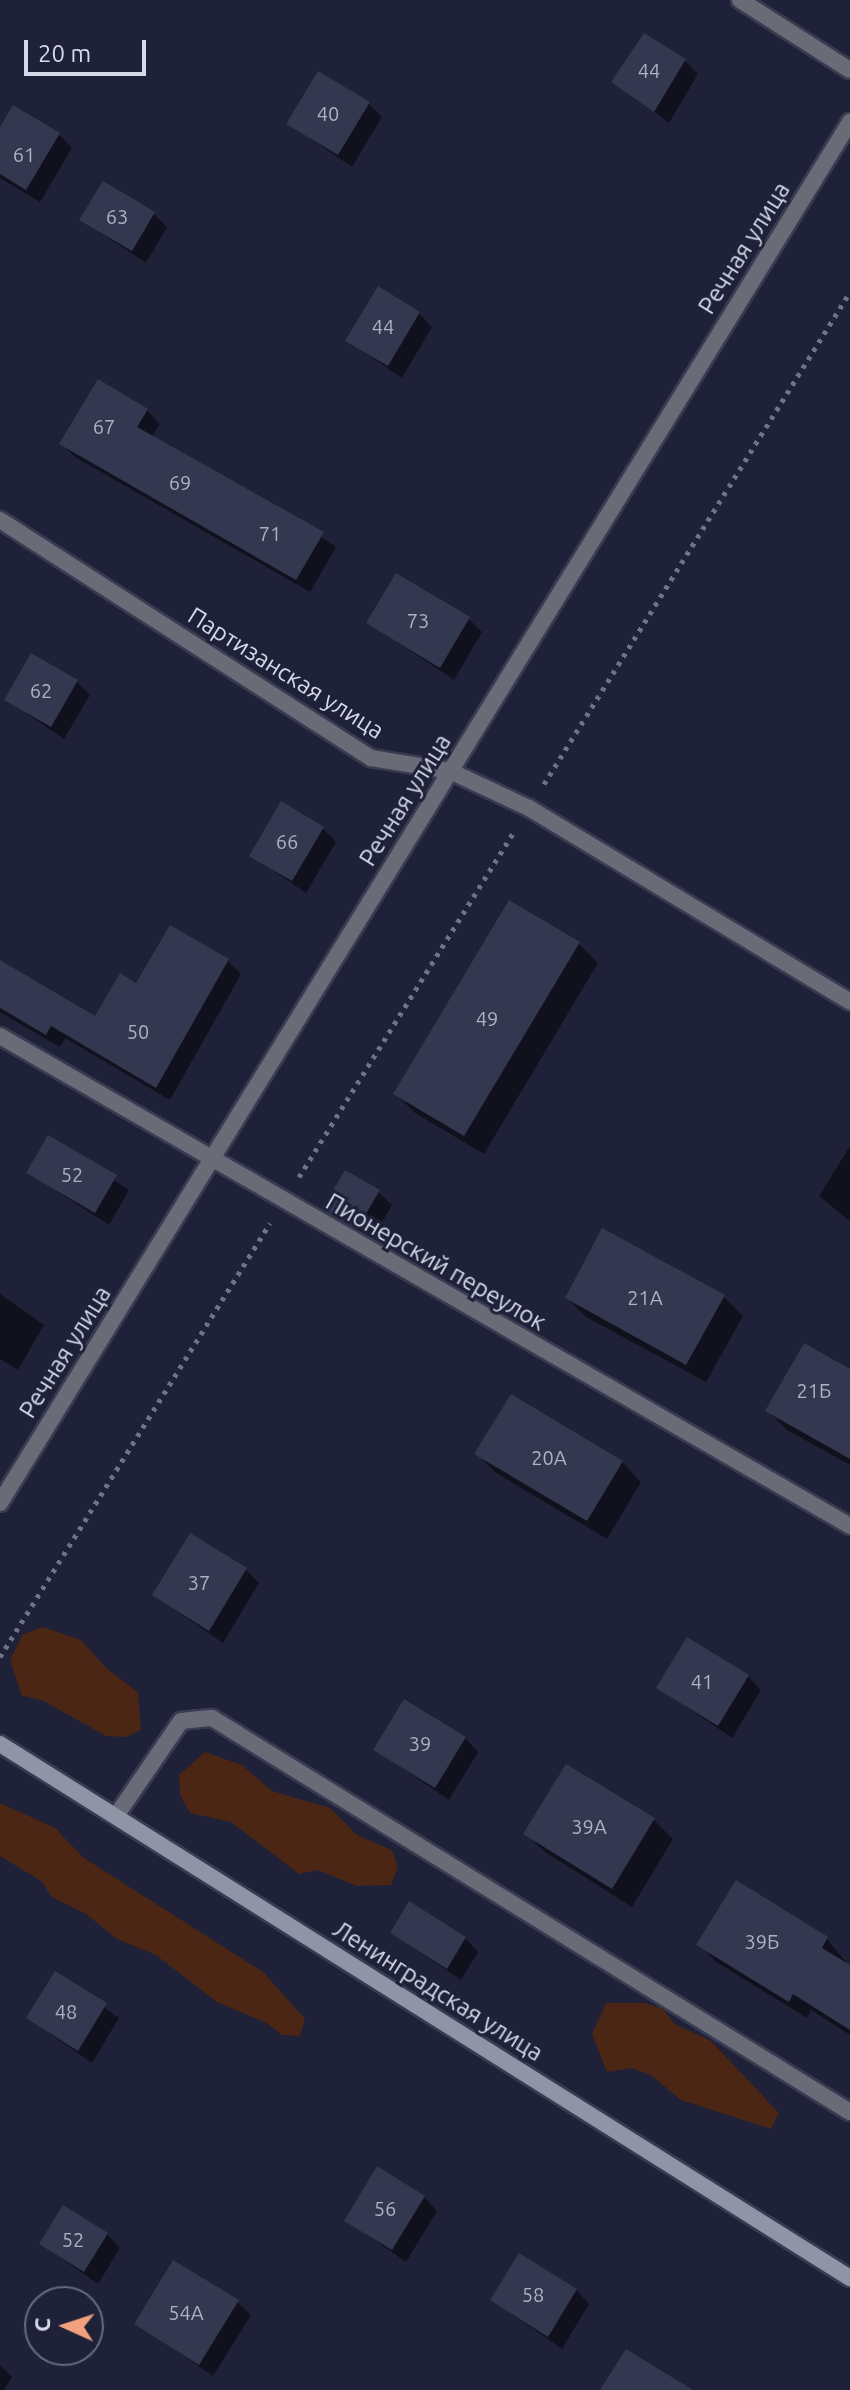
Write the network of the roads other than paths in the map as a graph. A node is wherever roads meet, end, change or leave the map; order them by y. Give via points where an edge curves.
1 (740, 0) edge
2 (850, 70) edge
3 (850, 122) edge
4 (0, 520) edge
5 (450, 771) junction
6 (850, 1002) edge
7 (0, 1036) edge
8 (211, 1160) junction
9 (0, 1503) edge
10 (850, 1526) edge
11 (0, 1744) edge
12 (116, 1816) junction
13 (850, 2112) edge
14 (850, 2278) edge

1 - 2 street
3 - 5 street, Речная улица
4 - 5 street, Партизанская улица via 371,758
5 - 6 street, Партизанская улица via 529,808
5 - 8 street, Речная улица
7 - 8 street, Пионерский переулок
8 - 9 street, Речная улица
8 - 10 street, Пионерский переулок
11 - 12 street, Ленинградская улица
12 - 13 street via 181,1721 212,1718
12 - 14 street, Ленинградская улица

